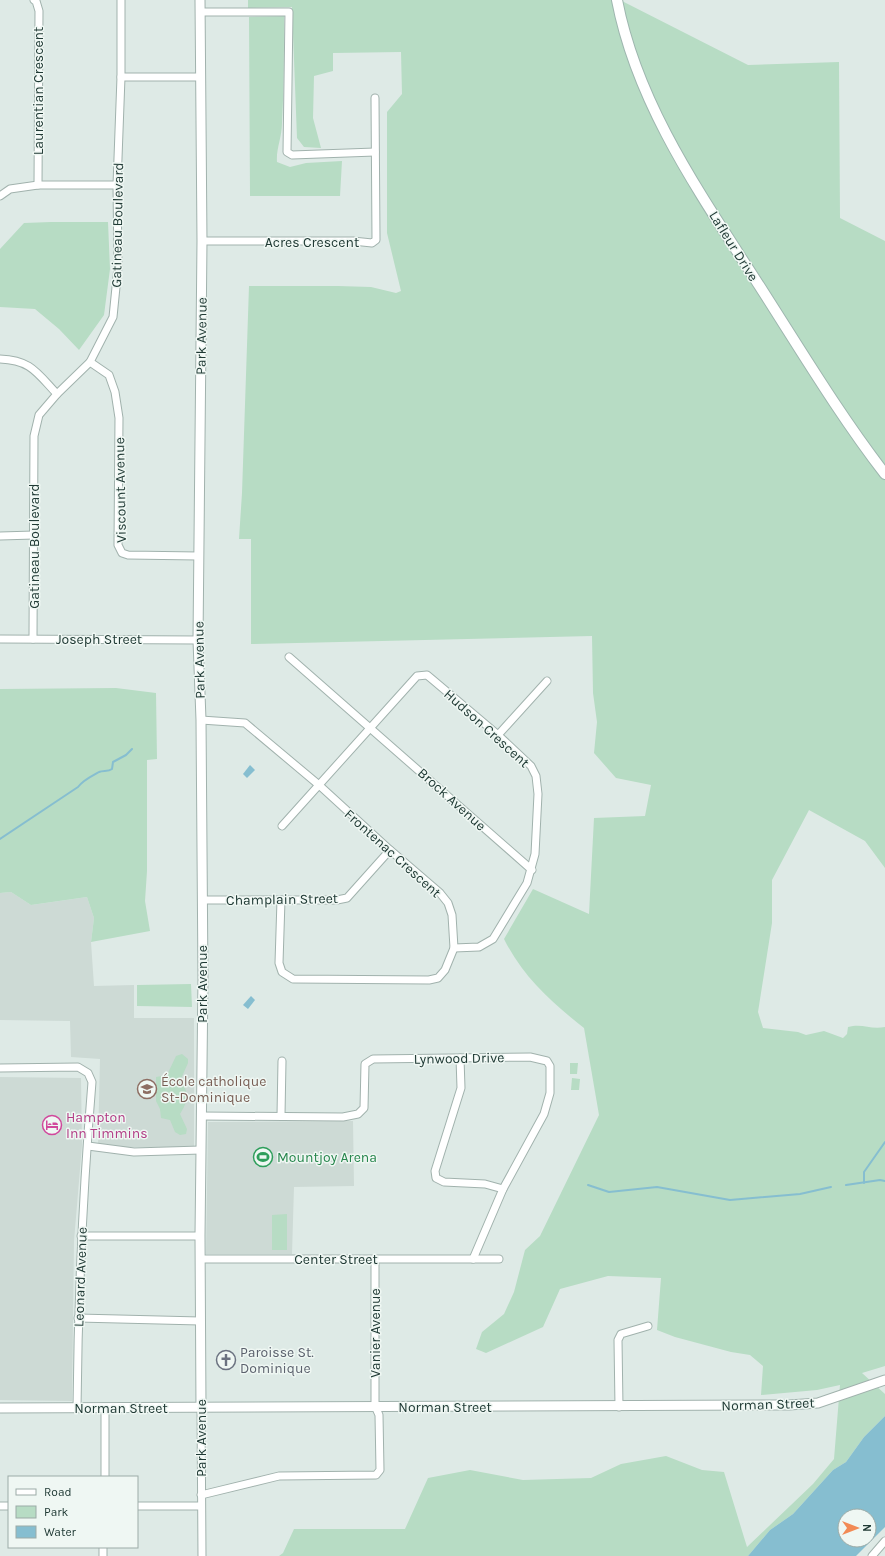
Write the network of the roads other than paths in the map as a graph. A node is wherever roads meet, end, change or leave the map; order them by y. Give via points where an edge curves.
1 (34, 0) edge
2 (121, 0) edge
3 (200, 0) edge
4 (617, 0) edge
5 (200, 12) junction
6 (121, 77) junction
7 (200, 77) junction
8 (375, 98) dead end
9 (375, 152) junction
10 (38, 184) junction
11 (117, 185) junction
12 (0, 196) edge
13 (202, 241) junction
14 (0, 359) edge
15 (90, 362) junction
16 (57, 394) junction
17 (885, 474) edge
18 (34, 535) junction
19 (0, 536) edge
20 (198, 556) junction
21 (0, 639) edge
22 (34, 639) junction
23 (198, 640) junction
24 (289, 657) dead end
25 (547, 681) dead end
26 (201, 720) junction
27 (372, 728) junction
28 (498, 735) junction
29 (319, 786) junction
30 (282, 826) dead end
31 (390, 850) junction
32 (532, 870) junction
33 (202, 900) junction
34 (280, 900) junction
35 (454, 948) junction
36 (460, 1058) junction
37 (282, 1061) dead end
38 (0, 1068) edge
39 (281, 1115) junction
40 (201, 1116) junction
41 (88, 1146) junction
42 (201, 1150) junction
43 (503, 1189) junction
44 (81, 1236) junction
45 (200, 1236) junction
46 (200, 1259) junction
47 (473, 1259) junction
48 (500, 1259) dead end
49 (375, 1260) junction
50 (78, 1318) junction
51 (200, 1320) junction
52 (648, 1326) dead end
53 (885, 1380) edge
54 (375, 1406) junction
55 (619, 1407) junction
56 (0, 1408) edge
57 (77, 1408) junction
58 (105, 1408) junction
59 (201, 1408) junction
60 (105, 1476) edge
61 (201, 1495) junction
62 (138, 1506) edge
63 (201, 1506) junction
64 (885, 1541) edge
65 (874, 1555) edge
66 (202, 1556) edge

1 - 10 street, Laurentian Crescent via 39,11
2 - 6 street, Gatineau Boulevard
3 - 5 street, Park Avenue
4 - 17 main road, Lafleur Drive via 622,25 638,71 666,132 696,186 865,449
5 - 7 street, Park Avenue
5 - 9 street via 289,12 287,152 292,155
6 - 7 street
6 - 11 street, Gatineau Boulevard
7 - 13 street, Park Avenue
8 - 9 street, Acres Crescent
9 - 13 street, Acres Crescent via 376,240 372,243
10 - 11 street
10 - 12 street via 10,189
11 - 15 street, Gatineau Boulevard via 118,267 113,317
13 - 20 street, Park Avenue
14 - 16 street via 17,360 31,367
15 - 16 street, Gatineau Boulevard
15 - 20 street, Viscount Avenue via 109,375 115,392 119,418 118,545 122,553
16 - 18 street, Gatineau Boulevard via 39,415 34,436
18 - 19 street
18 - 22 street, Gatineau Boulevard
20 - 23 street, Park Avenue
21 - 22 street, Joseph Street
22 - 23 street, Joseph Street
23 - 26 street, Park Avenue
24 - 27 street, Brock Avenue
25 - 28 street
26 - 29 street, Frontenac Crescent via 245,722
26 - 33 street, Park Avenue
27 - 28 street, Hudson Crescent via 417,676 426,675
27 - 29 street, Hudson Crescent
27 - 32 street, Brock Avenue
28 - 32 street, Hudson Crescent via 531,766 536,776 537,837
29 - 30 street, Hudson Crescent
29 - 31 street, Frontenac Crescent
31 - 34 street, Champlain Street via 347,898
31 - 35 street, Frontenac Crescent via 448,903 452,915
32 - 35 street, Hudson Crescent via 527,884 493,939 479,947
33 - 34 street, Champlain Street
33 - 40 street, Park Avenue
34 - 35 street, Frontenac Crescent via 279,963 282,972 293,979 429,980 438,978 445,970
36 - 39 street, Lynwood Drive via 373,1059 366,1064 364,1108 358,1114 343,1117
36 - 43 street via 461,1088 435,1171 436,1178 444,1182 485,1184
36 - 43 street, Lynwood Drive via 530,1057 547,1061 550,1066 550,1093 544,1114
37 - 39 street
38 - 41 street, Leonard Avenue via 78,1068 88,1073 92,1082
39 - 40 street, Lynwood Drive
40 - 42 street, Park Avenue
41 - 42 street via 134,1152
41 - 44 street, Leonard Avenue
42 - 45 street, Park Avenue
43 - 47 street, Lynwood Drive
44 - 45 street
44 - 50 street, Leonard Avenue
45 - 46 street, Park Avenue
46 - 49 street, Center Street
46 - 51 street, Park Avenue
47 - 48 street, Center Street
47 - 49 street, Center Street
49 - 54 street, Vanier Avenue
50 - 51 street
50 - 57 street, Leonard Avenue
51 - 59 street, Park Avenue
52 - 55 street via 621,1334 618,1340
53 - 55 street, Norman Street via 818,1403
54 - 55 street, Norman Street
54 - 59 street, Norman Street
54 - 61 street, Vanier Avenue via 379,1415 380,1470 376,1475 279,1476
56 - 57 street, Norman Street
57 - 58 street, Norman Street
58 - 59 street, Norman Street
58 - 60 street
59 - 61 street, Park Avenue
61 - 63 street, Park Avenue
62 - 63 street
63 - 66 street, Park Avenue
64 - 65 street

